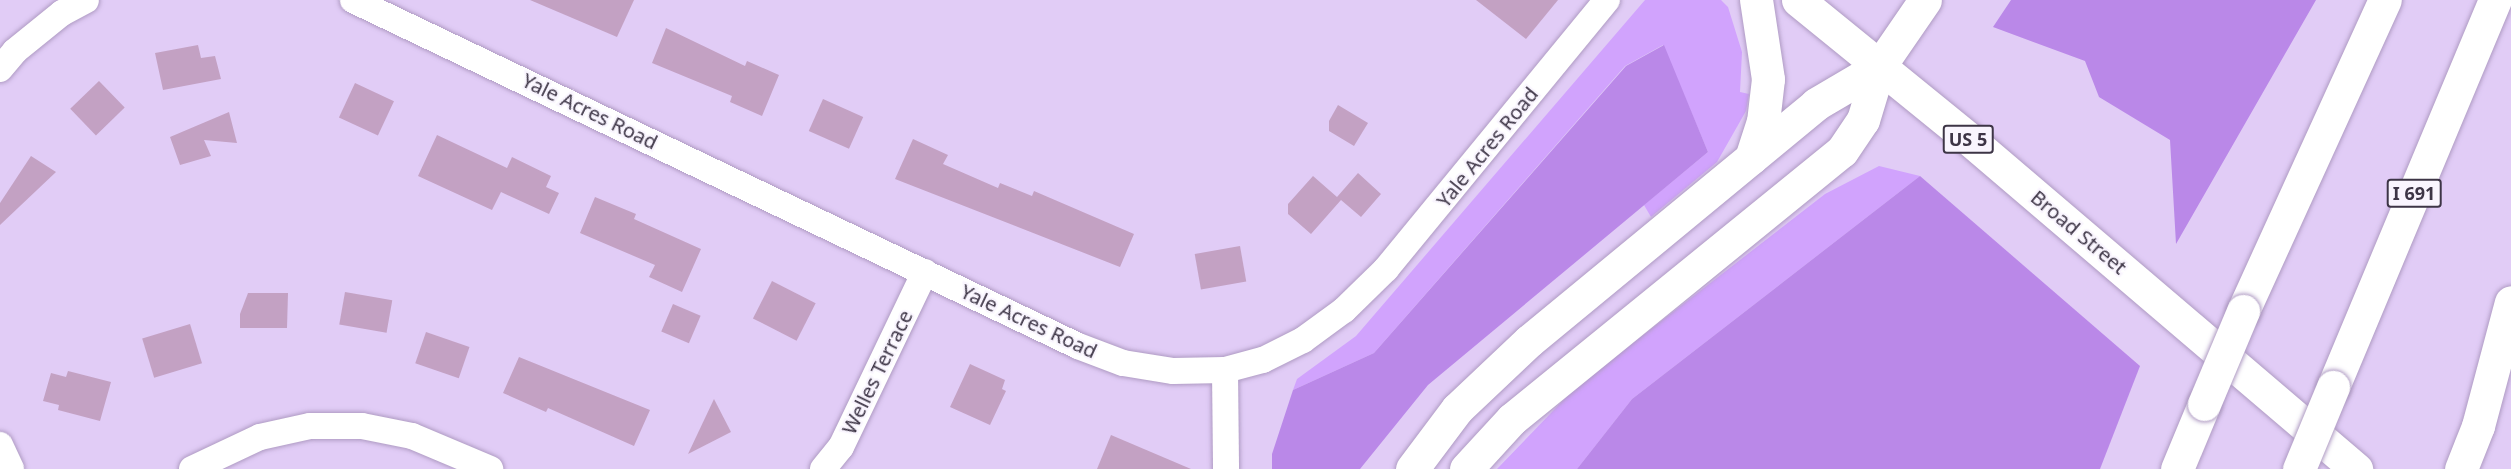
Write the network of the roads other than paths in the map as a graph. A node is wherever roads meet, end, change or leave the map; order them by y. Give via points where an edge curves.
1 (86, 0) edge
2 (353, 0) edge
3 (1607, 0) edge
4 (1756, 0) edge
5 (1798, 0) edge
6 (1925, 0) edge
7 (2385, 0) edge
8 (2495, 0) edge
9 (57, 6) edge
10 (1879, 67) junction
11 (0, 69) edge
12 (1751, 158) junction
13 (925, 272) junction
14 (2511, 302) edge
15 (1225, 370) junction
16 (0, 445) edge
17 (2177, 463) edge
18 (11, 469) edge
19 (192, 469) edge
20 (490, 469) edge
21 (823, 469) edge
22 (1226, 469) edge
23 (1412, 469) edge
24 (1466, 469) edge
25 (2299, 469) edge
26 (2356, 469) edge
27 (2461, 469) edge

1 - 9 street
2 - 13 street, Yale Acres Road
3 - 15 street, Yale Acres Road via 1401,251 1344,310 1304,340 1263,360
4 - 12 main road via 1768,79 1763,122
5 - 10 main road, Broad Street / US 5
6 - 10 main road
7 - 17 main road, bridge
8 - 25 main road, I 691, bridge
9 - 11 street
10 - 12 main road via 1829,94
10 - 24 main road via 1863,120 1842,150 1512,419
10 - 26 main road, Broad Street / US 5
12 - 23 main road via 1500,367 1451,415
13 - 15 street, Yale Acres Road via 1078,346 1124,363 1173,371
13 - 21 street, Welles Terrace via 841,447
14 - 27 main road via 2478,426
15 - 22 street
16 - 18 street
19 - 20 street via 260,437 310,426 362,426 412,436

